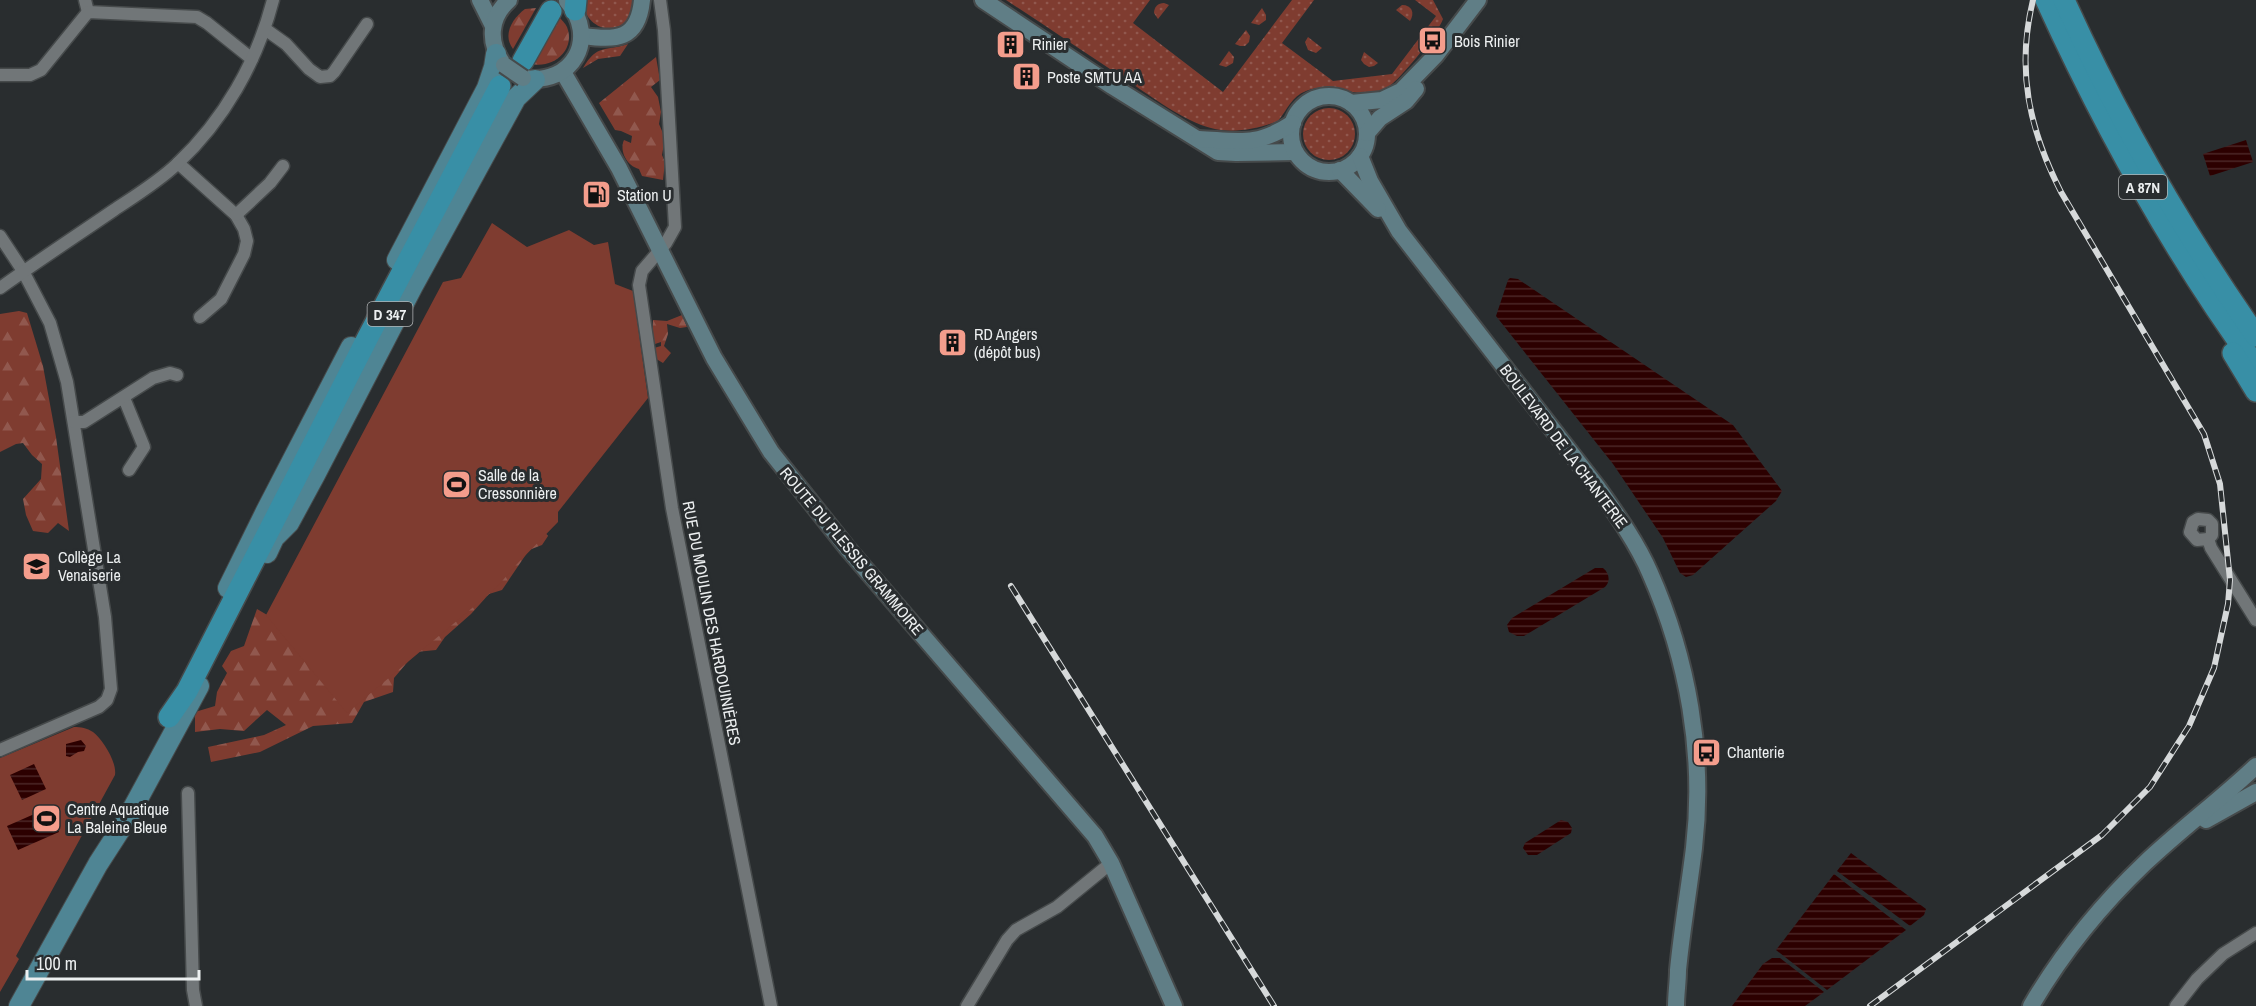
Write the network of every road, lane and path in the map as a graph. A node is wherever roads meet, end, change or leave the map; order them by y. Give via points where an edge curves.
1 (273, 0) edge
2 (480, 0) edge
3 (509, 0) edge
4 (642, 0) edge
5 (660, 0) edge
6 (983, 0) edge
7 (1478, 0) edge
8 (2046, 0) edge
9 (2064, 0) edge
10 (563, 5) edge
11 (86, 6) edge
12 (367, 24) dead end
13 (493, 26) junction
14 (265, 29) junction
15 (582, 36) junction
16 (1436, 55) junction
17 (252, 59) junction
18 (516, 65) junction
19 (563, 72) junction
20 (0, 75) edge
21 (1351, 103) junction
22 (1293, 123) junction
23 (1367, 133) junction
24 (1195, 139) junction
25 (1295, 152) junction
26 (1360, 156) junction
27 (178, 163) junction
28 (284, 166) dead end
29 (1340, 170) junction
30 (236, 215) junction
31 (1399, 231) junction
32 (0, 236) edge
33 (659, 251) junction
34 (23, 271) junction
35 (0, 288) edge
36 (200, 317) dead end
37 (2233, 318) junction
38 (2256, 322) edge
39 (2256, 336) edge
40 (2256, 366) edge
41 (177, 375) dead end
42 (2256, 391) edge
43 (124, 398) junction
44 (74, 422) junction
45 (129, 470) dead end
46 (274, 538) junction
47 (2208, 539) dead end
48 (2256, 620) edge
49 (169, 717) junction
50 (0, 750) edge
51 (2256, 766) edge
52 (2256, 792) edge
53 (188, 793) dead end
54 (2176, 836) junction
55 (1111, 863) junction
56 (98, 864) junction
57 (2256, 933) edge
58 (20, 1006) edge
59 (196, 1006) edge
60 (771, 1006) edge
61 (968, 1006) edge
62 (1174, 1006) edge
63 (1676, 1006) edge
64 (2031, 1006) edge
65 (2176, 1006) edge

1 - 14 street
2 - 13 street
3 - 13 street via 496,15
4 - 15 street via 631,32 609,38
5 - 33 street, RUE DU MOULIN DES HARDOUINIÈRES via 675,227
6 - 24 street
7 - 16 street
8 - 37 highway, A 87N via 2111,134
9 - 37 highway, A 87N via 2124,121
10 - 15 street via 580,22
10 - 18 highway
11 - 17 street via 197,17
11 - 20 street via 41,70 30,75
12 - 14 street via 334,72 320,77
13 - 18 street via 492,40
14 - 17 street
15 - 19 street via 573,62
16 - 21 street via 1401,91 1382,100
16 - 23 street via 1430,71 1406,101 1380,118
17 - 27 street via 224,109
18 - 19 street via 550,78
18 - 46 main road via 516,98 305,494 289,523
18 - 49 main road via 494,67 487,88 266,511
19 - 33 street, ROUTE DU PLESSIS GRAMMOIRE via 619,168
21 - 22 street via 1328,96 1317,98 1298,112
21 - 23 street via 1365,122
22 - 24 street via 1249,142
22 - 25 street
23 - 26 street
24 - 25 street via 1218,152
25 - 29 street via 1319,171
26 - 29 street
26 - 31 street, BOULEVARD DE LA CHANTERIE
27 - 30 street
27 - 34 street
28 - 30 street
29 - 31 street, BOULEVARD DE LA CHANTERIE
30 - 36 street via 247,241 244,254 222,299
31 - 63 street, BOULEVARD DE LA CHANTERIE via 1569,448 1624,525 1650,573 1680,655 1692,718 1698,801
32 - 34 street
33 - 55 street, ROUTE DU PLESSIS GRAMMOIRE via 714,358 793,482 1072,808
33 - 60 street, RUE DU MOULIN DES HARDOUINIÈRES via 642,271 639,285 672,508
34 - 35 street
34 - 44 street via 50,323
37 - 38 highway
37 - 39 highway, A 87N
37 - 40 highway, A 87N
37 - 42 highway via 2233,353
41 - 43 street via 153,378
43 - 44 street via 84,422
43 - 45 street via 144,447
44 - 50 street via 105,617 111,688 107,700 99,707
46 - 49 highway, D 347 via 503,88 363,347 187,691
46 - 56 main road, D 347 via 128,819
47 - 48 street
49 - 56 main road
51 - 54 street
52 - 54 street
53 - 59 street
54 - 64 street via 2145,863 2076,937
55 - 61 street via 1057,908 1016,930
55 - 62 street, ROUTE DU PLESSIS GRAMMOIRE
56 - 58 main road, D 347
57 - 65 street via 2223,954

